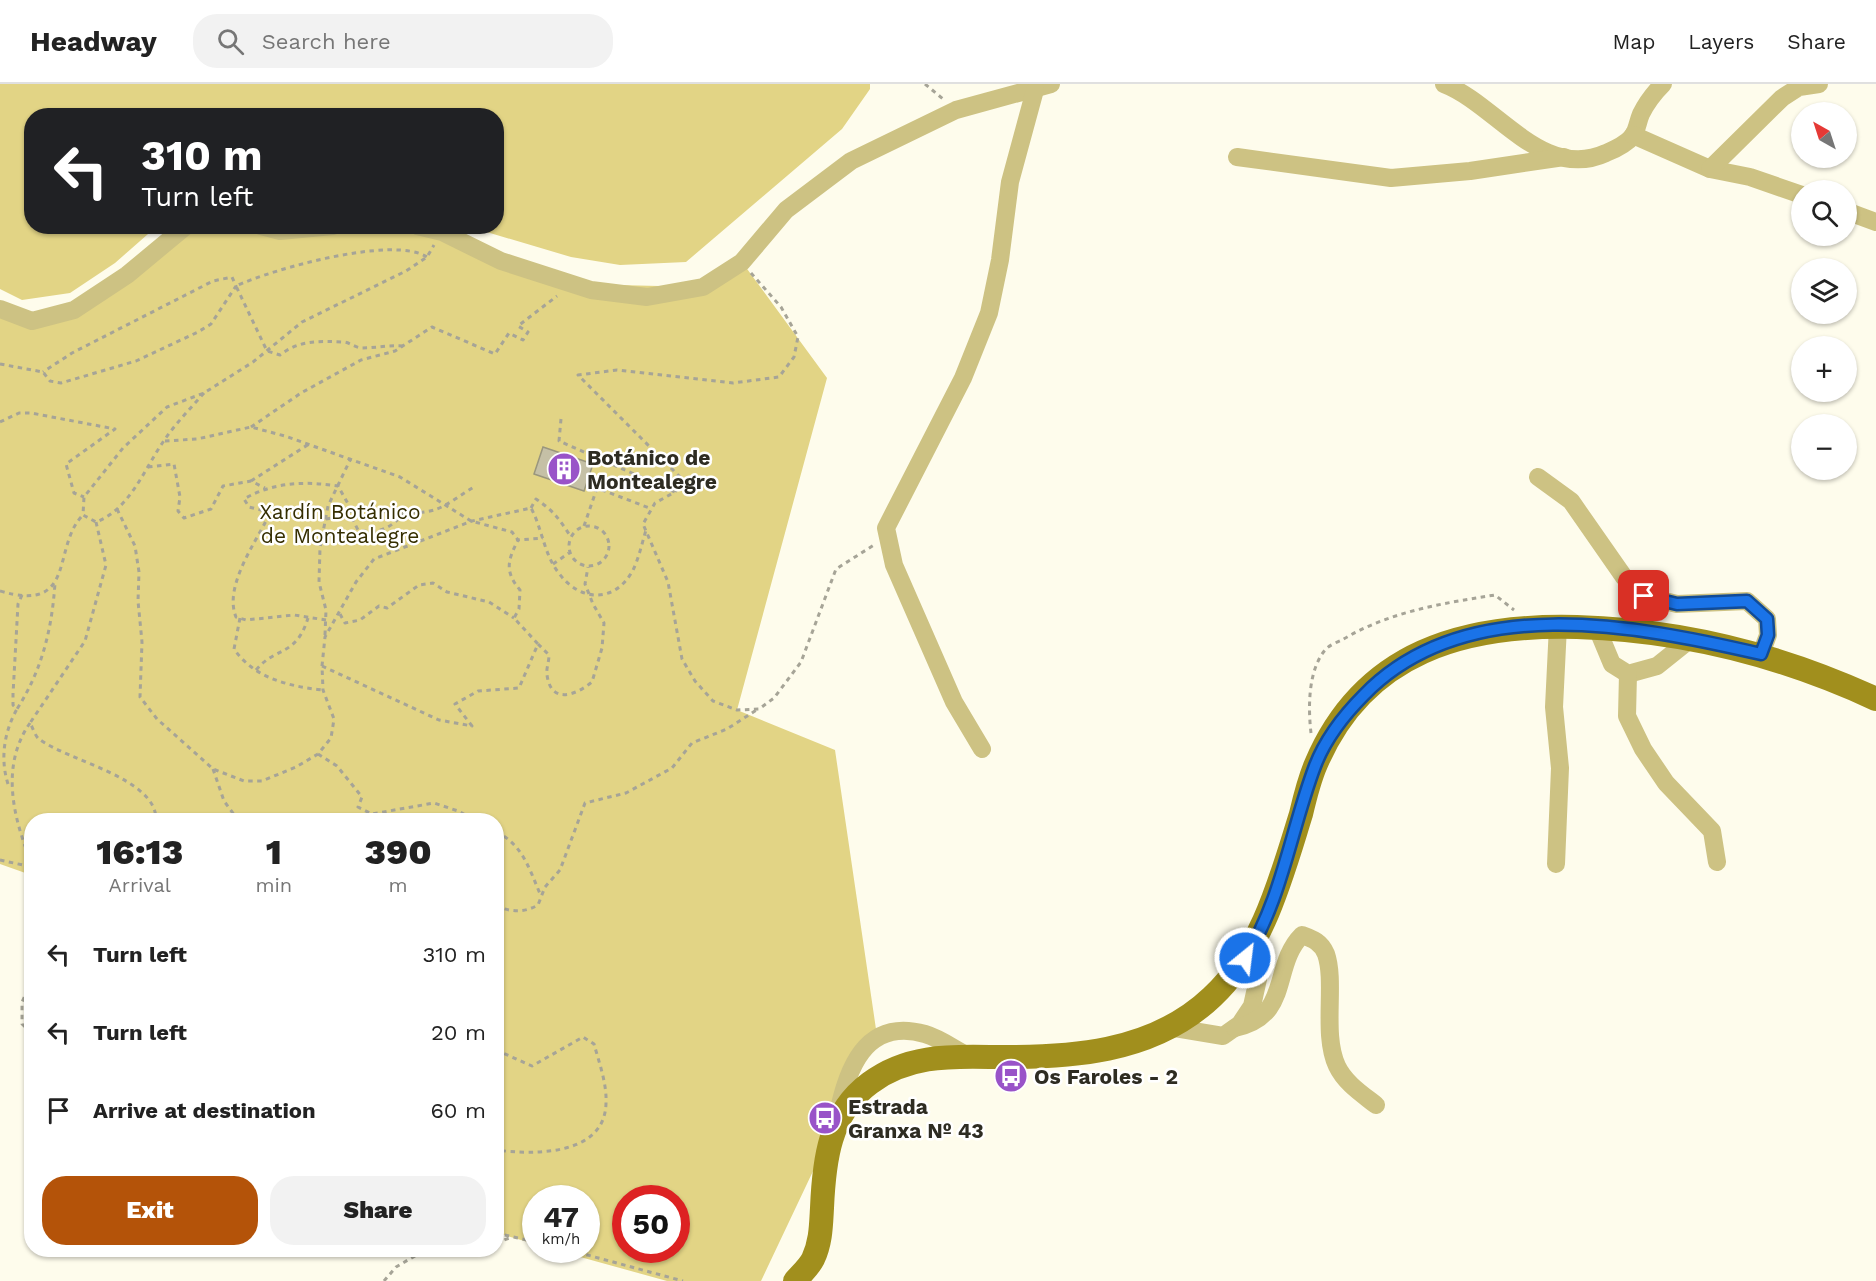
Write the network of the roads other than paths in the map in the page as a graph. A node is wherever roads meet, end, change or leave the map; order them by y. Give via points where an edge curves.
1 (1444, 84) edge
2 (1663, 84) edge
3 (1819, 84) edge
4 (1043, 87) edge
5 (1633, 135) junction
6 (1237, 157) dead end
7 (1564, 157) junction
8 (1710, 169) junction
9 (1791, 191) edge
10 (1857, 215) edge
11 (1876, 222) edge
12 (177, 234) edge
13 (446, 234) edge
14 (0, 309) edge
15 (1538, 477) dead end
16 (1558, 627) junction
17 (1598, 628) junction
18 (1692, 638) junction
19 (1761, 654) junction
20 (1628, 674) junction
21 (1876, 699) edge
22 (982, 749) dead end
23 (1717, 862) dead end
24 (1557, 864) dead end
25 (1252, 947) junction
26 (1169, 1027) junction
27 (1235, 1028) junction
28 (966, 1055) junction
29 (1376, 1105) dead end
30 (835, 1127) junction
31 (795, 1281) edge

1 - 7 street via 1459,90 1553,156
2 - 5 street via 1641,113
3 - 8 street via 1799,87 1782,98
4 - 13 street via 956,110 851,161 786,210 742,262 703,288 647,297 591,290 501,261
4 - 22 street via 1010,182 989,313 938,429 886,528 894,565 954,702
5 - 7 street via 1619,148 1594,159
5 - 8 street
6 - 7 street via 1391,178
8 - 9 street
10 - 11 street
12 - 14 street via 135,269 74,310 32,321
15 - 19 street via 1571,501 1624,577 1644,596 1677,604 1747,601 1767,619 1768,635
16 - 17 main road
16 - 24 street via 1554,707 1560,768
16 - 25 main road via 1490,631 1443,642 1402,663 1357,702 1334,731 1316,765
17 - 18 main road
17 - 20 street via 1612,664
18 - 19 main road
18 - 20 street via 1657,666
19 - 21 main road via 1839,681
20 - 23 street via 1627,716 1666,783 1712,831
25 - 26 main road via 1211,998
25 - 27 street via 1260,970 1252,1006
26 - 27 street via 1223,1036
26 - 28 main road via 1122,1047 1089,1053
27 - 29 street via 1253,1024 1270,1007 1296,940 1302,934 1317,940 1326,955 1328,1021 1337,1065 1354,1089
28 - 30 main road via 917,1060 884,1073 856,1095
28 - 30 street via 927,1035 903,1030 877,1036 861,1051 851,1071 842,1091
30 - 31 main road via 824,1165 817,1248 811,1263

